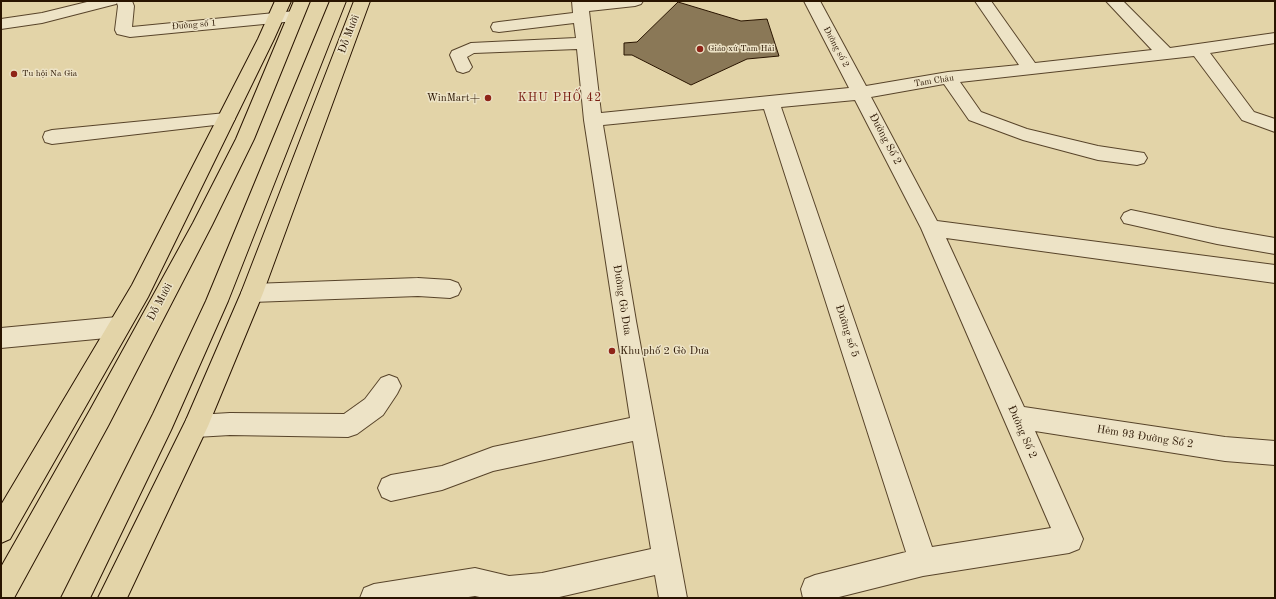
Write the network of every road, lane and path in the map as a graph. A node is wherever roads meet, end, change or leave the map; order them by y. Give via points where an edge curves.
1 (110, 1) edge
2 (124, 1) edge
3 (338, 1) edge
4 (362, 1) edge
5 (635, 1) edge
6 (812, 1) edge
7 (983, 1) edge
8 (1114, 1) edge
9 (581, 8) edge
10 (289, 9) edge
11 (1, 24) edge
12 (499, 27) dead end
13 (1275, 38) edge
14 (585, 43) junction
15 (1198, 50) junction
16 (1165, 53) junction
17 (463, 67) dead end
18 (1030, 68) junction
19 (948, 78) junction
20 (861, 93) junction
21 (770, 101) junction
22 (226, 119) junction
23 (593, 120) junction
24 (1275, 126) edge
25 (52, 137) dead end
26 (1137, 158) dead end
27 (1131, 218) dead end
28 (931, 228) junction
29 (1275, 246) edge
30 (1275, 274) edge
31 (450, 289) dead end
32 (252, 293) junction
33 (117, 327) junction
34 (1, 338) edge
35 (389, 386) dead end
36 (1016, 416) junction
37 (196, 426) junction
38 (643, 427) junction
39 (1275, 453) edge
40 (392, 488) dead end
41 (1, 530) edge
42 (666, 559) junction
43 (923, 562) junction
44 (816, 593) edge
45 (1, 594) edge
46 (75, 598) edge
47 (112, 598) edge
48 (374, 598) edge
49 (673, 598) edge

1 - 11 street
2 - 10 street, Đường số 1 via 126,6 123,30 130,32
3 - 46 highway, Đỗ Mười via 217,301 162,422
4 - 32 highway, Đỗ Mười
5 - 9 street
6 - 20 street, Đường số 2
7 - 18 street
8 - 16 street
9 - 12 street
9 - 14 street, Đường Gò Dưa
10 - 22 highway via 266,40
10 - 45 highway, Đỗ Mười via 245,139 98,418
13 - 15 street, Tam Châu
14 - 17 street via 471,48 458,55
14 - 23 street, Đường Gò Dưa
15 - 16 street, Tam Châu
15 - 24 street via 1248,116
16 - 18 street, Tam Châu
18 - 19 street, Tam Châu
19 - 20 street, Tam Châu
19 - 26 street via 975,116 1023,134 1098,152
20 - 21 street, Tam Châu
20 - 28 street, Đường Số 2
21 - 23 street, Tam Châu
21 - 43 street, Đường số 5
22 - 25 street
22 - 33 highway via 140,291
23 - 38 street, Đường Gò Dưa
27 - 29 street
28 - 30 street
28 - 36 street, Đường Số 2
31 - 32 street via 418,287
32 - 37 highway, Đỗ Mười
33 - 34 street
33 - 41 highway
35 - 37 street via 374,407 348,426
36 - 39 street, Hẻm 93 Đường Số 2 via 1225,449
36 - 43 street, Đường Số 2 via 1069,539
37 - 47 highway, Đỗ Mười
38 - 40 street via 493,459 442,478
38 - 42 street, Đường Gò Dưa
42 - 48 street via 542,587 509,590 475,582
42 - 49 street, Đường Gò Dưa
43 - 44 street, Đường Số 2

